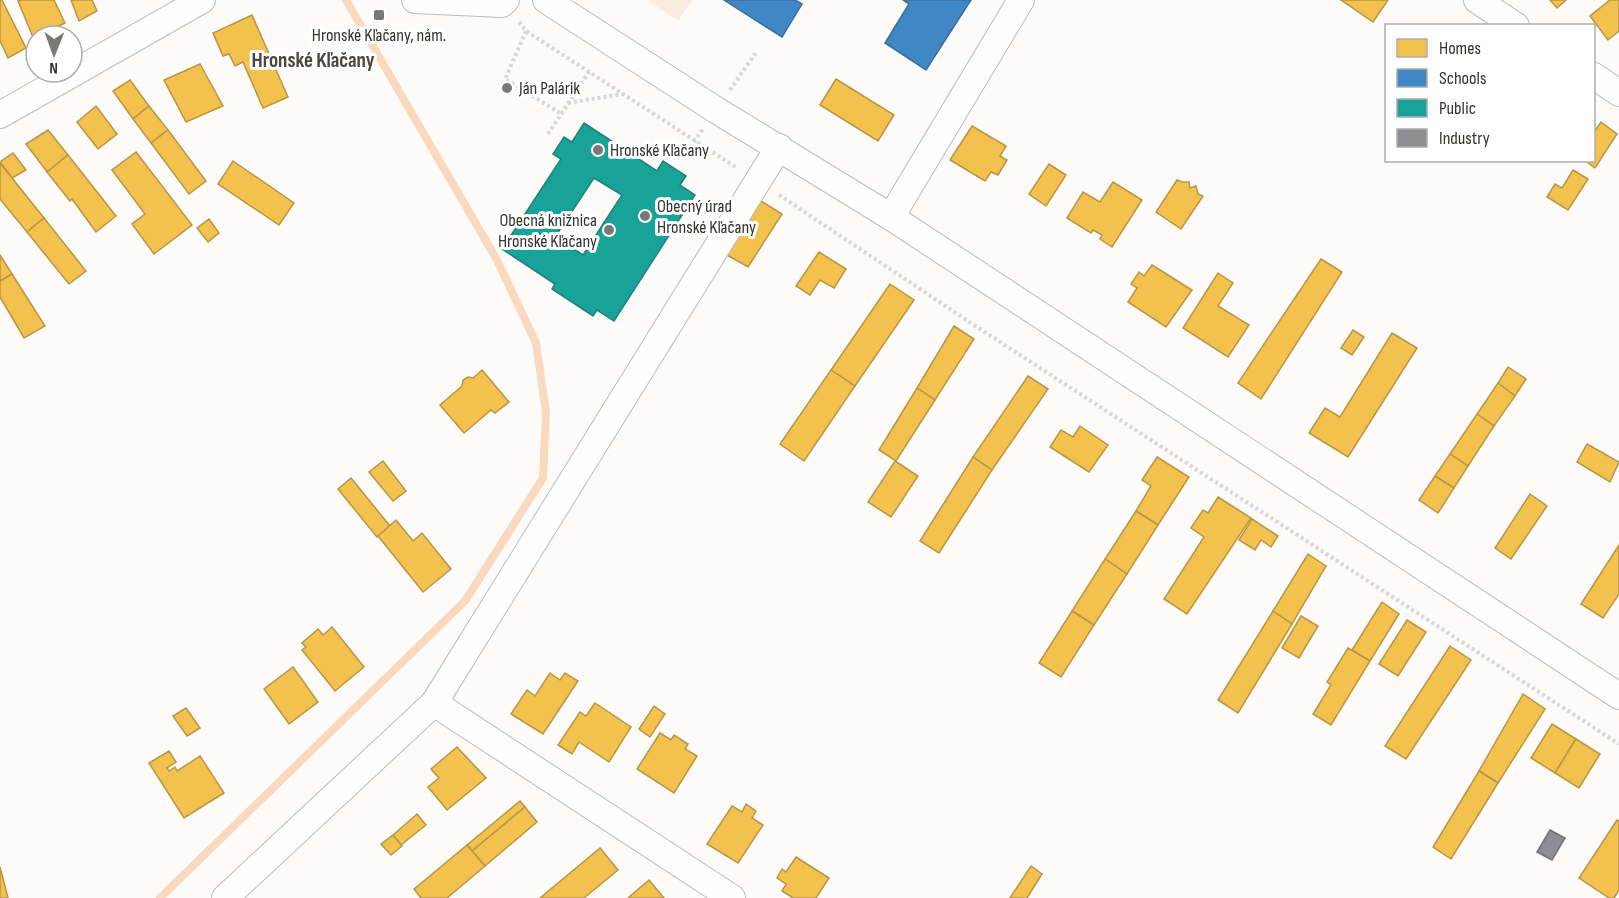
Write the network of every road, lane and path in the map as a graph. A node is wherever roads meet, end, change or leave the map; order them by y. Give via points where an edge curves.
1 (202, 0) edge
2 (415, 0) edge
3 (546, 0) edge
4 (1021, 0) edge
5 (1477, 0) edge
6 (504, 2) edge
7 (1513, 24) edge
8 (526, 31) junction
9 (757, 51) dead end
10 (589, 72) junction
11 (1595, 77) edge
12 (1619, 93) edge
13 (624, 94) junction
14 (727, 95) dead end
15 (568, 103) junction
16 (560, 113) junction
17 (0, 115) edge
18 (548, 134) dead end
19 (779, 147) junction
20 (759, 181) junction
21 (891, 217) junction
22 (1619, 696) edge
23 (434, 703) junction
24 (1619, 744) edge
25 (225, 898) edge
26 (732, 898) edge

1 - 17 street
2 - 6 street
3 - 19 street
4 - 21 street
5 - 7 street
6 - 8 path
8 - 10 path
8 - 16 path via 505,79
9 - 14 path
10 - 13 path
10 - 15 path
11 - 12 street
13 - 15 path
13 - 20 path
15 - 16 path
16 - 18 path
19 - 20 street
19 - 21 street
20 - 23 street
20 - 24 path via 976,327
21 - 22 street
23 - 25 street
23 - 26 street

